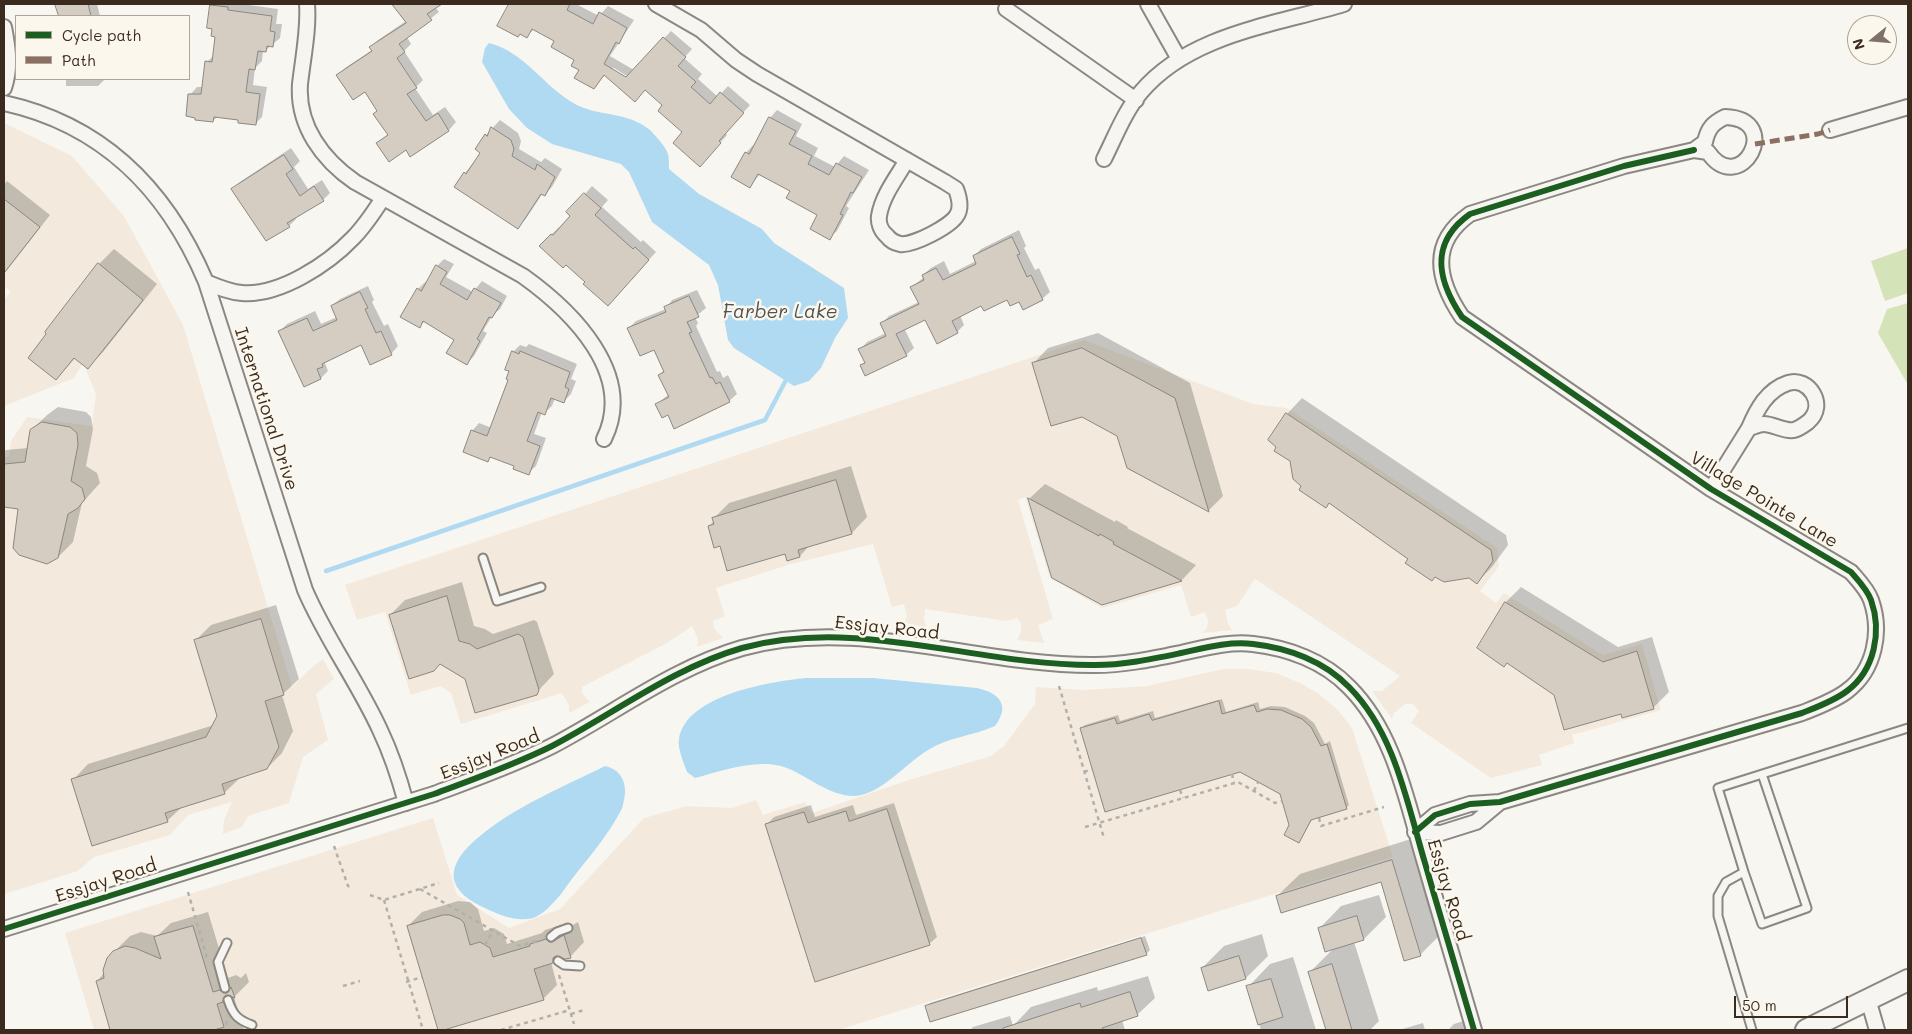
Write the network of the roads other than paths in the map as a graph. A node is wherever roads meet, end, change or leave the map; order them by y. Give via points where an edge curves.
1 (307, 4) edge
2 (656, 4) edge
3 (1148, 4) edge
4 (1344, 4) edge
5 (1006, 9) dead end
6 (4, 27) edge
7 (1179, 59) junction
8 (4, 88) edge
9 (1136, 100) junction
10 (4, 103) edge
11 (1908, 107) edge
12 (1830, 130) dead end
13 (1694, 150) junction
14 (1104, 158) dead end
15 (907, 160) junction
16 (383, 198) junction
17 (206, 282) junction
18 (1749, 428) junction
19 (604, 439) dead end
20 (1711, 489) junction
21 (483, 558) dead end
22 (541, 587) dead end
23 (1908, 728) edge
24 (1762, 774) junction
25 (406, 803) junction
26 (1415, 832) junction
27 (1744, 872) junction
28 (568, 928) dead end
29 (4, 929) edge
30 (551, 937) dead end
31 (227, 943) dead end
32 (558, 962) dead end
33 (580, 966) dead end
34 (1908, 980) edge
35 (224, 988) dead end
36 (1868, 999) junction
37 (228, 1000) dead end
38 (252, 1025) dead end
39 (1474, 1030) edge
40 (1752, 1030) edge
41 (1806, 1030) edge
42 (1877, 1030) edge

1 - 16 street via 300,86 305,123 314,142 340,172
2 - 15 street via 701,30 757,74
3 - 7 street
4 - 7 street via 1202,46
5 - 9 street
6 - 8 street via 8,67
7 - 9 street via 1159,74
9 - 14 street
10 - 17 street, International Drive via 68,126 130,166 164,204
11 - 12 street
13 - 13 street via 1708,152 1713,160 1732,167 1748,159 1754,150 1755,140 1747,124 1725,117 1715,122 1705,142
13 - 20 street, Village Pointe Lane via 1624,166 1470,214 1450,232 1441,260 1446,289 1462,317
15 - 15 street via 879,215 883,233 899,244 911,243 950,223 960,207 956,189
16 - 17 street via 346,244 312,270 282,286 244,293
16 - 19 street via 523,276 568,312 598,354 610,379 613,412
17 - 25 street, International Drive via 305,590 315,614 380,728
18 - 18 street via 1763,424 1794,430 1815,416 1815,395 1808,387 1789,382 1772,391 1756,412
18 - 20 street
20 - 26 street, Village Pointe Lane via 1831,558 1861,583 1870,599 1876,635 1873,654 1856,683 1834,700 1802,713 1500,802 1470,804 1435,815
21 - 22 lane via 497,601
23 - 24 lane
24 - 27 lane via 1718,788
24 - 27 lane via 1807,908 1762,924
25 - 26 street, Essjay Road via 502,769 553,746 695,665 744,648 777,641 841,636 1091,665 1141,661 1221,645 1248,643 1275,647 1313,661 1332,672 1363,701 1388,744
25 - 29 street, Essjay Road
26 - 39 street, Essjay Road
27 - 40 lane via 1726,882 1718,896 1718,916
28 - 30 lane
31 - 35 lane via 218,962
32 - 33 lane
34 - 36 street
36 - 41 street
36 - 42 street
37 - 38 lane via 235,1016

